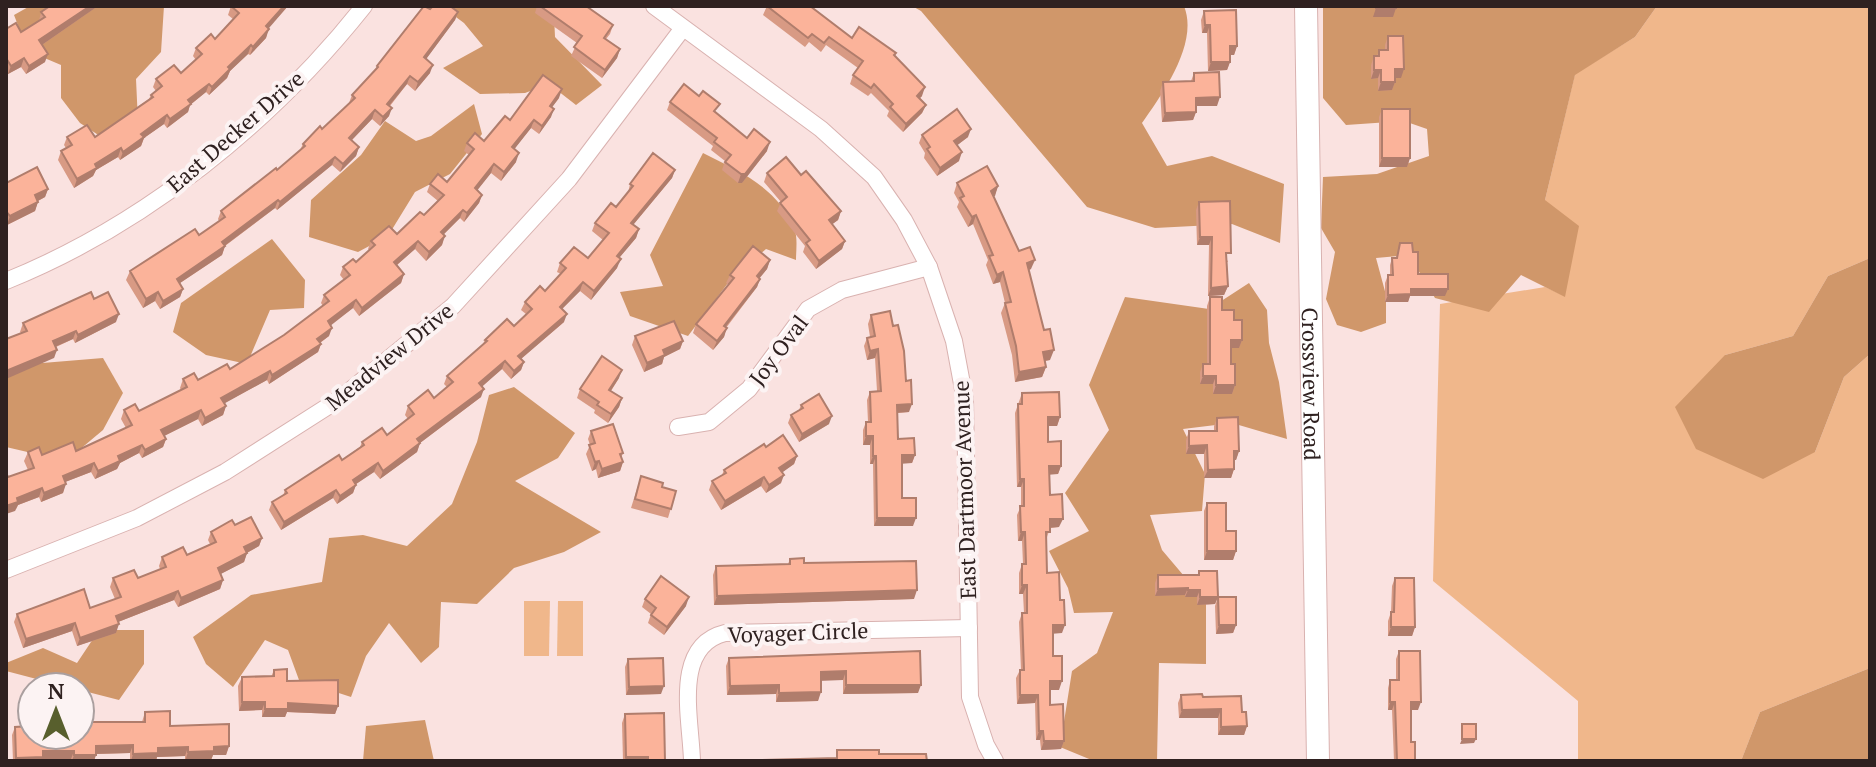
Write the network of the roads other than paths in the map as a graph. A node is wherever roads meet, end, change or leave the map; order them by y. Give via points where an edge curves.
1 (364, 6) edge
2 (654, 6) edge
3 (1306, 6) edge
4 (683, 28) junction
5 (929, 267) junction
6 (6, 281) edge
7 (678, 427) dead end
8 (6, 570) edge
9 (969, 628) junction
10 (692, 761) edge
11 (995, 761) edge
12 (1318, 761) edge

1 - 6 street, East Decker Drive via 283,96 197,170 87,242
2 - 4 street, East Dartmoor Avenue
3 - 12 street, Crossview Road
4 - 5 street, East Dartmoor Avenue via 821,129 874,177
4 - 8 street, Meadview Drive via 569,179 464,295 341,398 225,472 137,518
5 - 7 street, Joy Oval via 842,290 808,309 749,389 709,422
5 - 9 street, East Dartmoor Avenue via 954,341 965,400
9 - 10 street, Voyager Circle via 709,637 696,651 689,671
9 - 11 street, East Dartmoor Avenue via 970,697

